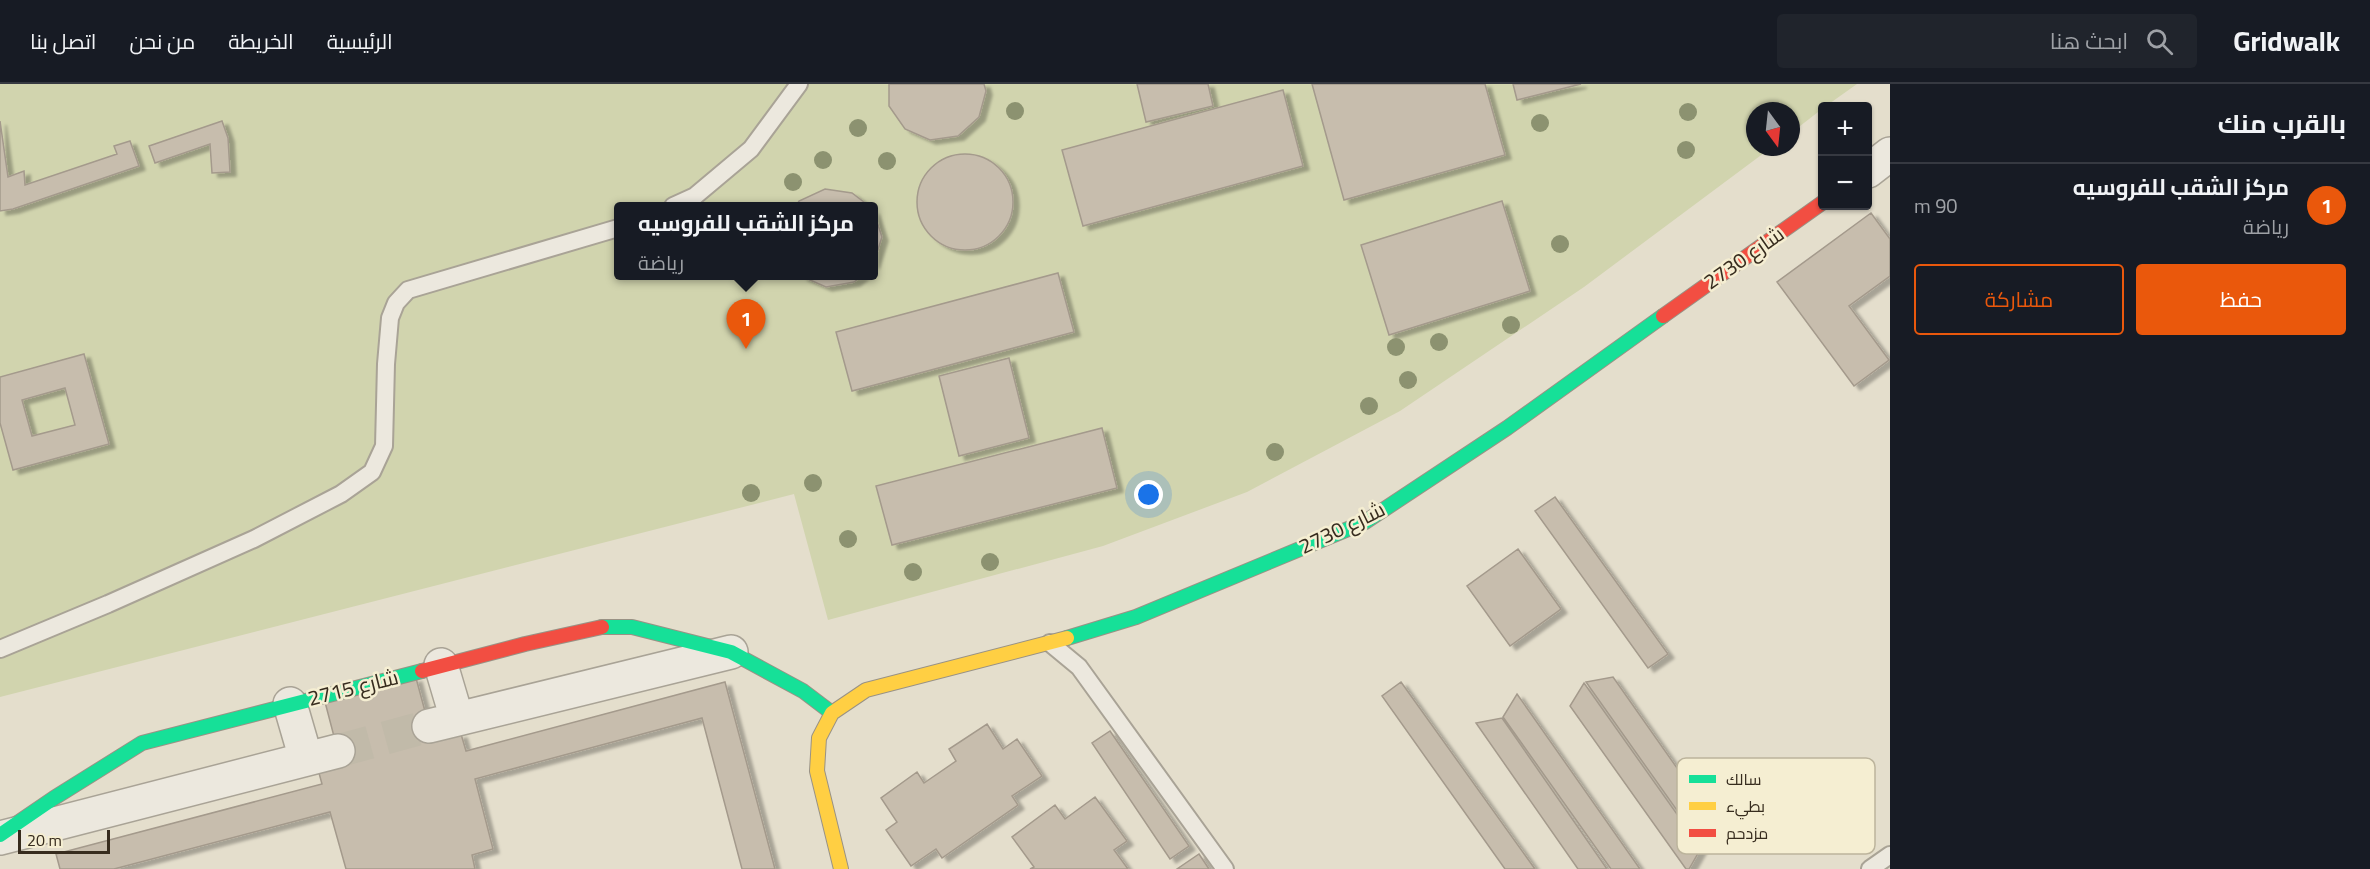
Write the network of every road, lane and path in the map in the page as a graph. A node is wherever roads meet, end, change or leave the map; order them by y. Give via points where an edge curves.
1 (799, 84) edge
2 (1890, 154) edge
3 (1872, 168) edge
4 (683, 202) edge
5 (1818, 206) edge
6 (614, 229) edge
7 (1050, 643) junction
8 (0, 649) edge
9 (731, 652) junction
10 (441, 665) junction
11 (290, 704) junction
12 (832, 713) junction
13 (338, 751) tunnel mouth
14 (306, 759) junction
15 (0, 836) edge
16 (1890, 855) edge
17 (841, 869) edge
18 (1225, 869) edge
19 (1870, 869) edge

1 - 4 lane via 751,149
2 - 3 street
5 - 7 street, شارع 2730 via 1507,428 1365,522 1136,617
6 - 8 lane via 408,290 396,303 390,318 384,446 372,472 341,494 254,539
7 - 12 street, شارع 2730 via 866,690
7 - 18 lane via 1079,667
9 - 10 street, شارع 2715 via 632,627 609,626
9 - 10 street via 443,723
9 - 12 street, شارع 2715 via 803,691
10 - 11 street, شارع 2715
11 - 14 street
11 - 15 street, شارع 2715 via 142,743
12 - 17 street via 819,738 817,771
13 - 14 street, شارع 2715
14 - 15 street, شارع 2715
16 - 19 lane

